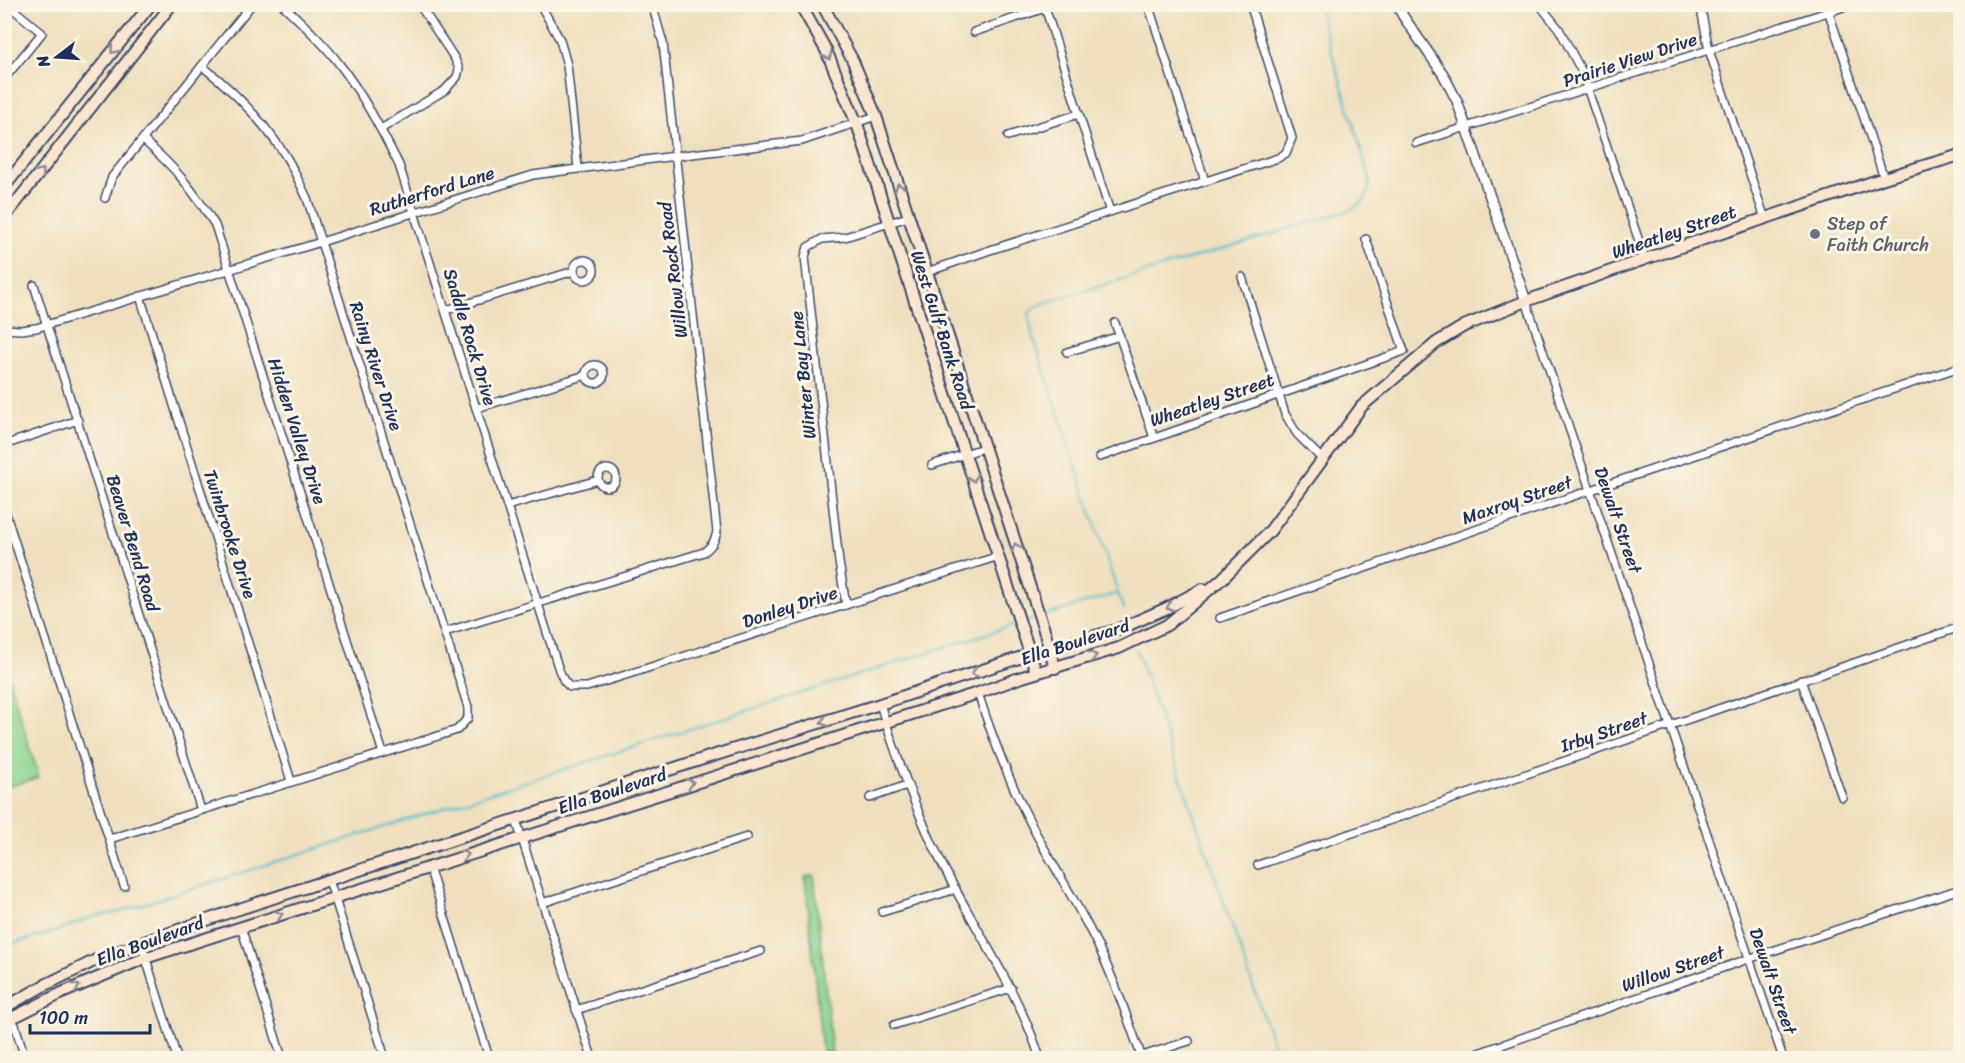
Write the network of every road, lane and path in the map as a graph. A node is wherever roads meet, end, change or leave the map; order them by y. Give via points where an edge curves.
1 (7, 4) edge
2 (151, 4) edge
3 (172, 4) edge
4 (252, 4) edge
5 (282, 4) edge
6 (418, 4) edge
7 (540, 4) edge
8 (652, 4) edge
9 (800, 4) edge
10 (1148, 4) edge
11 (1250, 4) edge
12 (1397, 4) edge
13 (1539, 4) edge
14 (1700, 4) edge
15 (1853, 4) edge
16 (1045, 6) edge
17 (1827, 8) edge
18 (825, 9) edge
19 (812, 24) junction
20 (974, 32) dead end
21 (1709, 50) junction
22 (202, 66) junction
23 (4, 80) edge
24 (1588, 89) junction
25 (1079, 114) junction
26 (876, 116) junction
27 (857, 124) junction
28 (1467, 127) junction
29 (381, 129) junction
30 (45, 136) junction
31 (1008, 136) dead end
32 (143, 140) junction
33 (1416, 143) dead end
34 (60, 148) junction
35 (1960, 155) edge
36 (675, 156) junction
37 (578, 168) junction
38 (1884, 178) junction
39 (1205, 182) junction
40 (4, 187) edge
41 (105, 198) dead end
42 (415, 212) junction
43 (1110, 212) junction
44 (908, 217) junction
45 (4, 218) edge
46 (1765, 219) junction
47 (890, 224) junction
48 (1366, 239) dead end
49 (321, 242) junction
50 (1645, 260) junction
51 (230, 270) junction
52 (574, 272) dead end
53 (927, 272) junction
54 (1242, 277) dead end
55 (34, 285) dead end
56 (140, 296) junction
57 (1526, 301) junction
58 (446, 310) junction
59 (1115, 323) dead end
60 (48, 324) junction
61 (4, 329) edge
62 (1120, 336) junction
63 (1067, 352) dead end
64 (1409, 365) joint
65 (1960, 367) edge
66 (586, 375) dead end
67 (1278, 394) junction
68 (477, 408) junction
69 (78, 420) junction
70 (1154, 438) junction
71 (4, 445) edge
72 (983, 448) junction
73 (966, 454) junction
74 (1100, 458) dead end
75 (1323, 460) junction
76 (932, 465) dead end
77 (598, 480) dead end
78 (1591, 490) junction
79 (507, 506) junction
80 (4, 508) edge
81 (999, 556) junction
82 (1222, 579) junction
83 (538, 603) junction
84 (846, 605) junction
85 (1220, 618) dead end
86 (1960, 627) edge
87 (445, 632) junction
88 (1050, 649) junction
89 (1031, 654) junction
90 (1054, 668) junction
91 (1036, 672) junction
92 (1801, 680) junction
93 (591, 686) joint
94 (978, 693) junction
95 (880, 704) junction
96 (885, 722) junction
97 (1670, 725) junction
98 (383, 753) junction
99 (291, 781) junction
100 (907, 785) junction
101 (1842, 797) dead end
102 (870, 798) dead end
103 (201, 810) junction
104 (516, 820) junction
105 (521, 837) junction
106 (747, 837) dead end
107 (110, 839) junction
108 (1258, 865) dead end
109 (429, 867) junction
110 (329, 880) junction
111 (124, 886) dead end
112 (956, 889) junction
113 (1960, 889) edge
114 (334, 897) junction
115 (542, 903) junction
116 (882, 912) dead end
117 (241, 927) junction
118 (141, 943) junction
119 (761, 951) dead end
120 (145, 958) junction
121 (1748, 959) junction
122 (1011, 988) junction
123 (576, 1010) junction
124 (6, 1014) edge
125 (894, 1025) dead end
126 (1189, 1041) dead end
127 (1140, 1058) edge
128 (25, 1059) edge
129 (177, 1059) edge
130 (282, 1059) edge
131 (385, 1059) edge
132 (489, 1059) edge
133 (591, 1059) edge
134 (1040, 1059) edge
135 (1464, 1059) edge
136 (1783, 1059) edge

1 - 23 street via 42,33
2 -> 30 main road
3 - 34 main road
4 - 22 street
5 - 29 street, Saddle Rock Drive via 336,60
6 - 29 street via 455,59 457,77 445,90
7 - 37 street via 560,40 567,65
8 - 36 street, Willow Rock Road via 663,43
9 - 19 main road, West Gulf Bank Road
10 - 39 street
11 - 39 street via 1290,127 1291,146 1278,158
12 - 28 street, Dewalt Street via 1443,74
13 - 24 street via 1574,53
14 - 21 street
15 - 17 street, Prairie View Drive
16 - 20 street
16 - 25 street
17 - 21 street, Prairie View Drive
17 - 38 street
18 - 19 main road
18 - 26 main road, West Gulf Bank Road
19 -> 27 main road, West Gulf Bank Road
21 - 24 street, Prairie View Drive
21 - 46 street
22 - 32 street
22 - 49 street, Rainy River Drive via 246,104 282,151 307,198
24 - 28 street, Prairie View Drive
24 - 50 street
25 - 31 street
25 - 43 street
26 - 27 street, Rutherford Lane
44 -> 26 main road, West Gulf Bank Road
27 - 36 street, Rutherford Lane via 802,141
27 - 47 main road, West Gulf Bank Road
28 - 33 street, Prairie View Drive
28 - 57 street, Dewalt Street
29 - 42 street, Saddle Rock Drive via 399,165
30 - 34 main road
30 - 40 main road
32 - 41 street via 112,177
32 - 51 street, Hidden Valley Drive via 191,188 215,225
45 -> 34 main road
35 - 38 main road, Wheatley Street
36 - 37 street, Rutherford Lane
36 - 83 street, Willow Rock Road via 717,533 704,552
37 - 42 street, Rutherford Lane via 533,176
38 - 46 main road, Wheatley Street
39 - 43 street
42 - 49 street, Rutherford Lane
42 - 58 street, Saddle Rock Drive
43 - 53 street
44 - 47 street, Winter Bay Lane
44 - 53 main road, West Gulf Bank Road
46 - 50 main road, Wheatley Street
47 - 73 main road, West Gulf Bank Road
47 - 84 street, Winter Bay Lane via 814,243 805,256
48 - 67 street, Wheatley Street via 1404,351
49 - 51 street, Rutherford Lane
49 - 87 street, Rainy River Drive
50 - 57 main road, Wheatley Street
51 - 56 street, Rutherford Lane
51 - 98 street, Hidden Valley Drive
52 - 58 street
53 - 72 main road, West Gulf Bank Road
54 - 67 street
55 - 60 street, Beaver Bend Road
56 - 60 street, Rutherford Lane
56 - 99 street, Twinbrooke Drive
57 - 64 main road, Wheatley Street via 1464,326
57 - 78 street, Dewalt Street
58 - 68 street, Saddle Rock Drive
59 - 62 street
60 - 61 street, Rutherford Lane
60 - 69 street, Beaver Bend Road
62 - 63 street
62 - 70 street
64 - 75 main road, Ella Boulevard via 1362,406
65 - 78 street, Maxroy Street
66 - 68 street
67 - 70 street, Wheatley Street
67 - 75 street via 1297,434
68 - 79 street, Saddle Rock Drive
69 - 71 street
69 - 103 street, Beaver Bend Road
70 - 74 street, Wheatley Street
72 - 73 street
88 -> 72 main road, West Gulf Bank Road
73 - 76 street
73 -> 81 main road, West Gulf Bank Road
75 - 82 main road, Ella Boulevard via 1270,531
77 - 79 street
78 - 85 street, Maxroy Street
78 - 97 street, Dewalt Street
79 - 83 street, Saddle Rock Drive
80 - 107 street
81 - 84 street, Donley Drive
81 - 89 main road, West Gulf Bank Road
82 -> 88 main road, Ella Boulevard via 1117,630
90 -> 82 main road, Ella Boulevard via 1119,648 1167,625
83 - 87 street
83 - 93 street, Saddle Rock Drive via 564,681 570,687
84 - 93 street, Donley Drive
86 - 92 street, Irby Street
87 - 98 street, Rainy River Drive via 468,718 457,730
88 - 89 main road, Ella Boulevard
88 - 90 main road, West Gulf Bank Road
89 - 91 main road, West Gulf Bank Road
89 -> 95 main road, Ella Boulevard
90 - 91 main road, Ella Boulevard
91 - 94 main road, Ella Boulevard
92 - 97 street, Irby Street
92 - 101 street
94 - 96 main road, Ella Boulevard
94 - 127 street via 1011,781 1099,948
95 - 96 street
95 -> 104 main road, Ella Boulevard
96 - 100 street
105 -> 96 main road, Ella Boulevard
97 - 108 street, Irby Street
97 - 121 street, Dewalt Street
98 - 99 street
99 - 103 street
100 - 102 street
100 - 112 street
103 - 107 street
104 - 105 street
104 - 110 main road, Ella Boulevard
109 -> 105 main road, Ella Boulevard
105 - 115 street
106 - 115 street
107 - 111 street
109 - 114 main road, Ella Boulevard
109 - 132 street
110 - 114 street
110 - 118 main road, Ella Boulevard
112 - 116 street
112 - 122 street
113 - 121 street, Willow Street
117 -> 114 main road, Ella Boulevard
114 - 131 street
115 - 123 street
117 - 120 main road, Ella Boulevard
117 - 130 street
118 - 120 street
118 - 124 main road, Ella Boulevard via 98,958 43,986
119 - 123 street
124 -> 120 main road, Ella Boulevard
120 - 129 street
121 - 135 street, Willow Street
121 - 136 street, Dewalt Street
122 - 125 street
122 - 134 street
123 - 133 street
124 - 128 street
126 - 127 street

